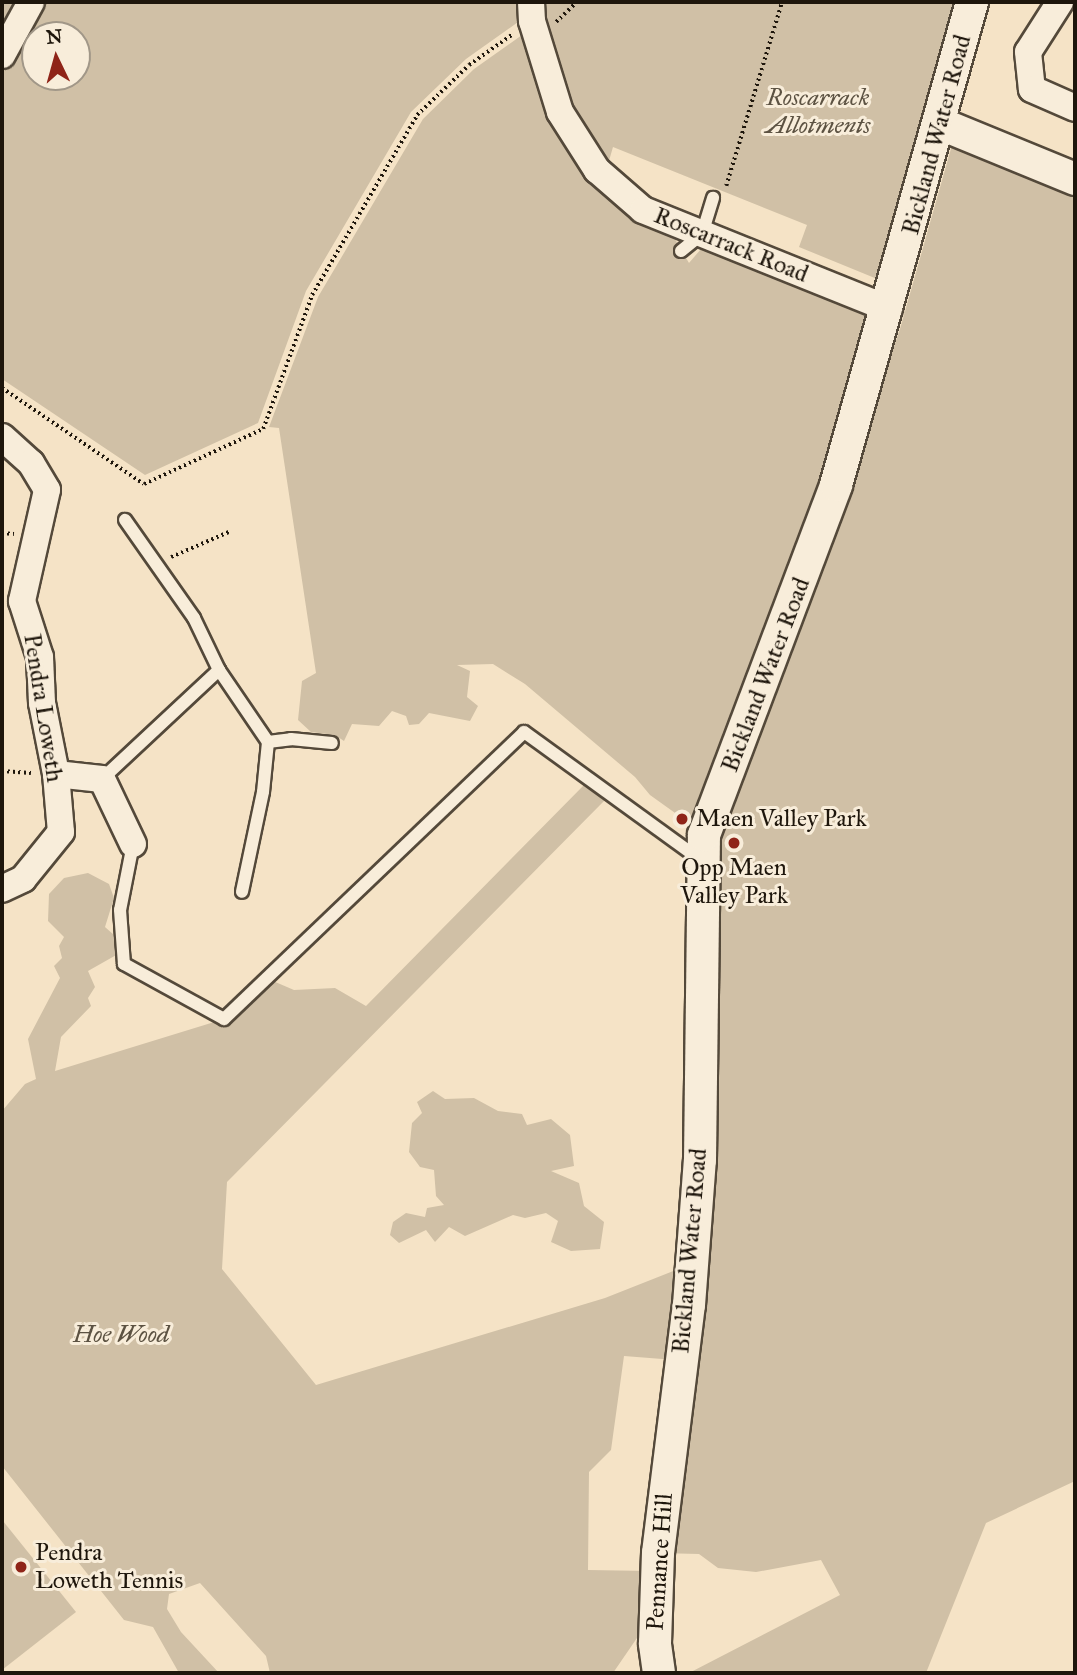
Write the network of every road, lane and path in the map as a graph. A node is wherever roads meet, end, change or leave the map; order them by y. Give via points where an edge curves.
1 (31, 2) edge
2 (782, 2) edge
3 (972, 2) edge
4 (1060, 2) edge
5 (532, 11) edge
6 (2, 55) edge
7 (1075, 108) edge
8 (941, 124) junction
9 (1075, 179) edge
10 (725, 189) dead end
11 (713, 198) dead end
12 (702, 233) junction
13 (681, 251) dead end
14 (889, 309) junction
15 (2, 388) edge
16 (2, 437) edge
17 (125, 520) dead end
18 (231, 531) dead end
19 (152, 563) junction
20 (219, 670) junction
21 (268, 742) junction
22 (332, 743) dead end
23 (2, 771) edge
24 (56, 774) junction
25 (102, 779) junction
26 (133, 844) joint
27 (704, 862) junction
28 (2, 889) edge
29 (242, 892) dead end
30 (668, 1450) joint
31 (659, 1673) edge

1 - 6 street
2 - 10 path
3 - 8 street, Bickland Water Road
4 - 7 street via 1028,52 1032,89
5 - 12 street, Roscarrack Road via 561,112 597,170 643,210
5 - 15 path via 417,115 312,295 263,429 144,484
8 - 9 street
8 - 14 street, Bickland Water Road
11 - 12 lane
12 - 13 lane
12 - 14 street, Roscarrack Road
14 - 27 street, Bickland Water Road via 836,485 704,835
16 - 24 street, Pendra Loweth via 30,463 47,491 22,601 40,657 42,703
17 - 19 lane
18 - 19 path
19 - 20 lane via 194,618
20 - 21 lane
20 - 25 lane
21 - 22 lane
21 - 29 lane via 263,792
23 - 24 path
24 - 25 street
24 - 28 street, Pendra Loweth via 61,832 23,879
25 - 26 street
26 - 27 lane via 120,910 124,964 224,1019 524,732
27 - 30 street, Bickland Water Road via 700,1160 689,1305
30 - 31 street, Pennance Hill via 658,1553 655,1643

